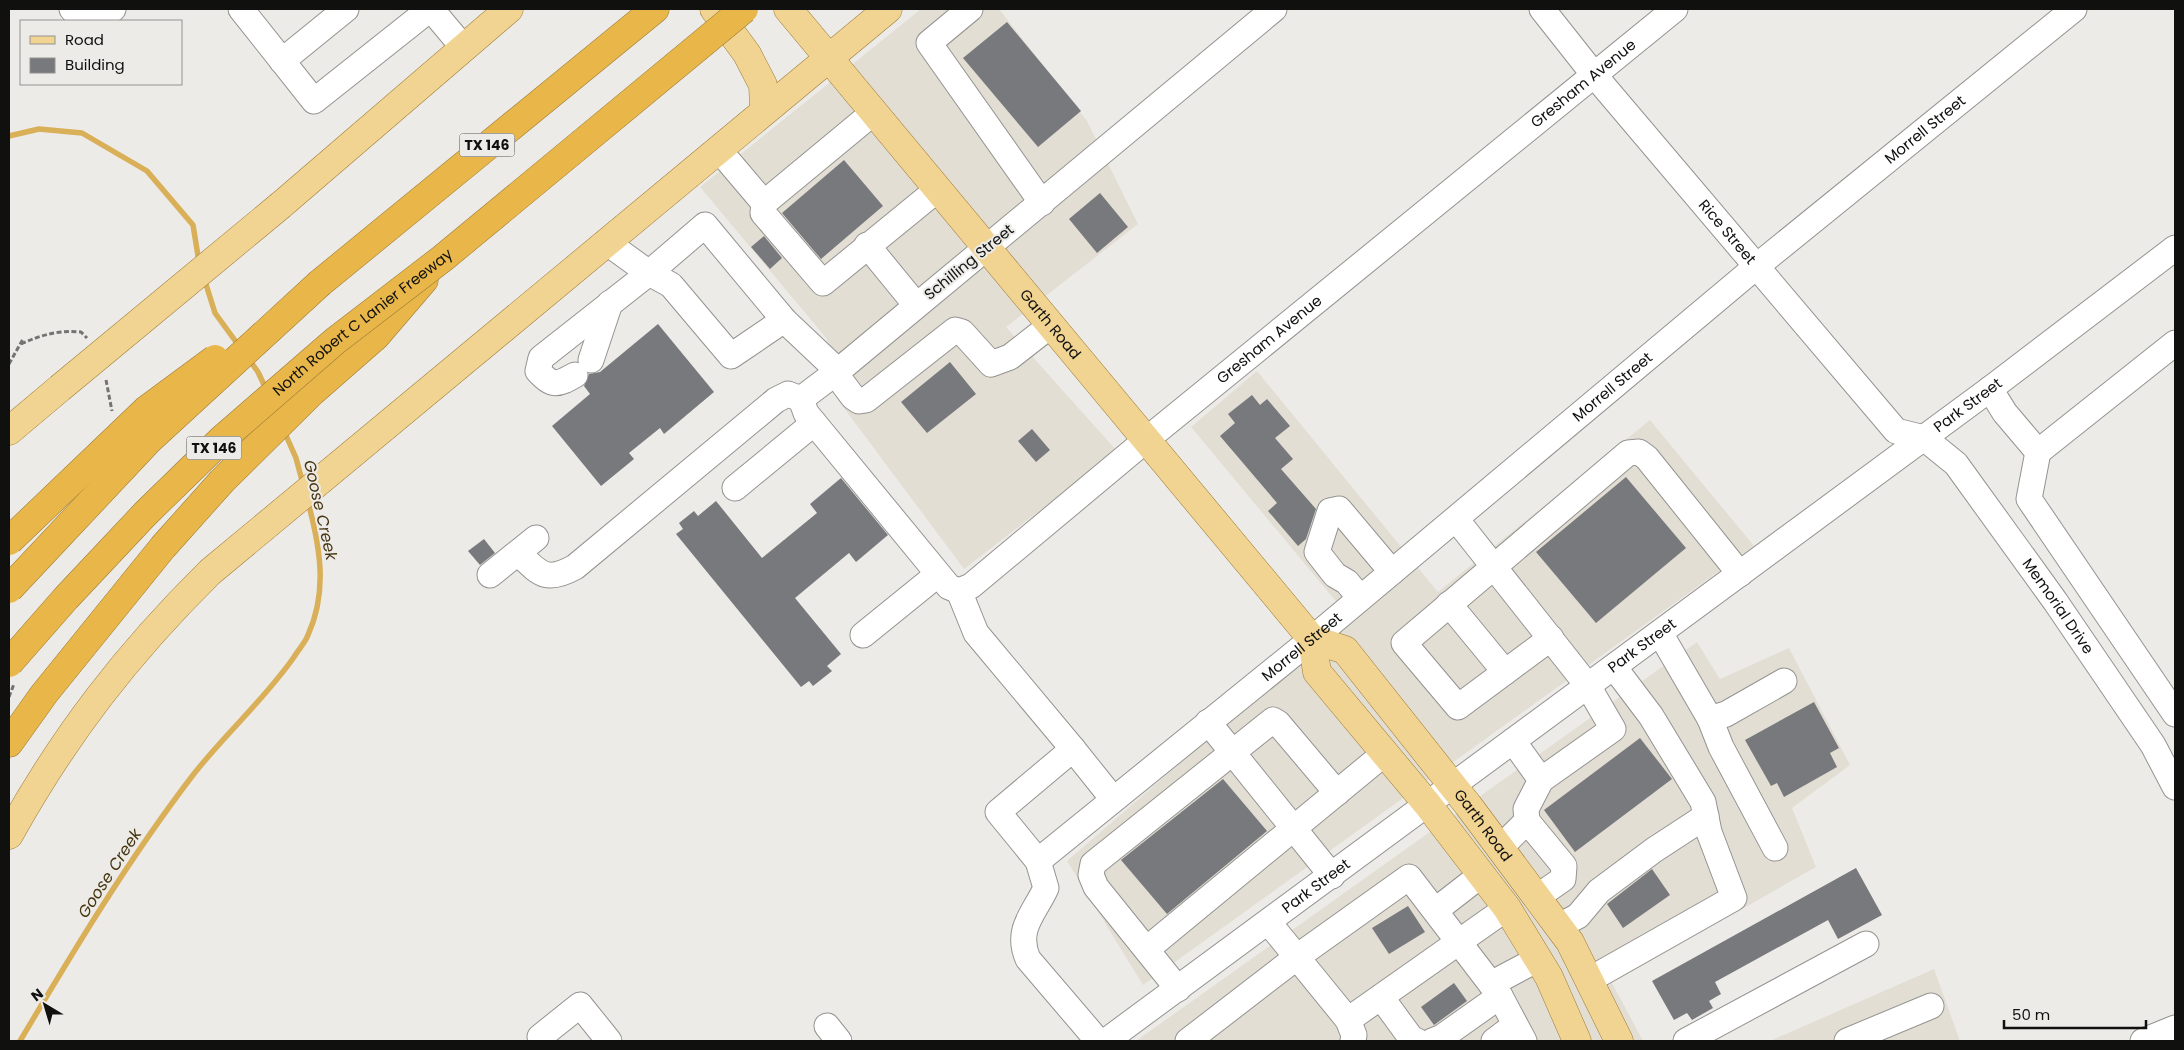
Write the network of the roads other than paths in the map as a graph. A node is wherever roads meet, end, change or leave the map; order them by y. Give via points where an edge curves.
1 (72, 9) edge
2 (113, 9) edge
3 (346, 9) edge
4 (430, 9) edge
5 (509, 9) edge
6 (655, 9) edge
7 (714, 9) edge
8 (744, 9) edge
9 (788, 9) edge
10 (888, 9) edge
11 (970, 9) edge
12 (1274, 9) edge
13 (1542, 9) edge
14 (1675, 9) edge
15 (2074, 9) edge
16 (250, 12) edge
17 (82, 20) edge
18 (97, 20) edge
19 (463, 47) junction
20 (827, 57) junction
21 (282, 61) junction
22 (1595, 76) junction
23 (764, 112) junction
24 (874, 112) junction
25 (719, 150) junction
26 (938, 189) junction
27 (1042, 202) junction
28 (764, 203) junction
29 (606, 242) junction
30 (867, 245) junction
31 (987, 248) junction
32 (2175, 248) edge
33 (443, 258) junction
34 (1758, 266) junction
35 (649, 272) junction
36 (320, 283) junction
37 (610, 303) junction
38 (916, 305) junction
39 (784, 320) junction
40 (1051, 325) junction
41 (2171, 356) edge
42 (836, 372) junction
43 (1990, 389) junction
44 (801, 399) junction
45 (814, 423) junction
46 (9, 431) edge
47 (1924, 438) junction
48 (1146, 440) junction
49 (2038, 452) junction
50 (735, 488) dead end
51 (1456, 519) junction
52 (9, 541) edge
53 (1494, 566) junction
54 (1392, 572) junction
55 (1740, 574) junction
56 (937, 575) junction
57 (490, 576) dead end
58 (9, 589) edge
59 (959, 591) junction
60 (1360, 598) junction
61 (1450, 604) junction
62 (1660, 633) junction
63 (863, 635) dead end
64 (1312, 638) junction
65 (1551, 638) junction
66 (9, 663) edge
67 (1614, 667) junction
68 (1505, 672) junction
69 (1784, 681) dead end
70 (1588, 686) junction
71 (2175, 714) edge
72 (1710, 719) junction
73 (1208, 722) junction
74 (1513, 742) junction
75 (9, 743) edge
76 (1073, 749) junction
77 (1232, 752) junction
78 (1385, 753) junction
79 (1541, 780) junction
80 (1453, 786) junction
81 (2175, 787) edge
82 (1337, 793) junction
83 (1113, 799) junction
84 (1428, 805) junction
85 (1706, 816) junction
86 (1527, 821) junction
87 (1294, 828) junction
88 (9, 835) edge
89 (1500, 848) junction
90 (1775, 848) dead end
91 (1038, 861) junction
92 (1481, 875) junction
93 (1332, 876) junction
94 (1537, 897) junction
95 (1507, 908) junction
96 (1436, 910) junction
97 (1269, 923) junction
98 (1559, 926) junction
99 (1461, 942) junction
100 (1866, 944) dead end
101 (1146, 949) junction
102 (1297, 957) junction
103 (1538, 959) junction
104 (1589, 980) junction
105 (1178, 989) junction
106 (1495, 990) junction
107 (1381, 997) junction
108 (1931, 1006) dead end
109 (2175, 1028) edge
110 (1350, 1031) edge
111 (1519, 1033) edge
112 (543, 1041) edge
113 (609, 1041) edge
114 (1098, 1041) edge
115 (1106, 1041) edge
116 (1188, 1041) edge
117 (1417, 1041) edge
118 (1432, 1041) edge
119 (1494, 1041) edge
120 (1576, 1041) edge
121 (1619, 1041) edge
122 (1686, 1041) edge
123 (1847, 1041) edge
124 (2143, 1041) edge

1 - 17 street
2 - 18 street
3 - 21 street
4 - 19 street
4 - 21 street via 314,101
5 - 19 main road
6 - 36 highway, TX 146
7 - 23 main road via 747,54 763,85
8 - 33 highway, North Robert C Lanier Freeway / TX 146, bridge
9 - 20 main road, Garth Road
10 - 20 main road
11 - 27 street via 929,43
12 - 27 street, Schilling Street
13 - 22 street, Rice Street
14 - 22 street, Gresham Avenue
15 - 34 street, Morrell Street
16 - 21 street
19 - 46 main road, bridge via 281,205
20 - 23 main road
20 - 24 main road, Garth Road
22 - 34 street, Rice Street
22 - 48 street, Gresham Avenue
23 - 25 main road
24 - 26 main road, Garth Road
24 - 28 street
25 - 28 street
25 - 29 main road
26 - 30 street
26 - 31 main road, Garth Road
27 - 31 street, Schilling Street
28 - 30 street via 762,213 823,283
29 - 35 street
29 - 88 main road via 210,572 127,660 74,728
30 - 38 street
31 - 38 street, Schilling Street
31 - 40 main road, Garth Road
32 - 43 street, Park Street
33 - 66 highway, North Robert C Lanier Freeway / TX 146, bridge via 335,341 222,439 145,514
33 - 75 highway, bridge via 376,336 298,406 222,481 163,547 44,694
34 - 47 street, Rice Street via 1896,431
34 - 51 street, Morrell Street
35 - 37 street
35 - 39 street via 671,286 732,356
35 - 39 street via 705,225
36 - 52 highway, bridge via 146,410
36 - 58 highway, TX 146, bridge via 149,440
37 - 37 street via 540,358 538,371 550,382 558,384 583,368
38 - 42 street, Schilling Street
39 - 42 street
40 - 42 street via 1010,357 991,364 962,332 955,330 866,400 859,401 853,397
40 - 48 main road, Garth Road
41 - 49 street
42 - 44 street, Schilling Street
43 - 47 street, Park Street
43 - 49 street via 2005,413
44 - 45 street
44 - 57 street via 788,394 776,400 575,567 559,576 545,576 540,573 527,546
45 - 50 street
45 - 56 street
47 - 55 street, Park Street
47 - 81 street, Memorial Drive via 1956,464 2056,601 2153,745
48 - 59 street, Gresham Avenue via 971,586
48 - 64 main road, Garth Road
49 - 71 street via 2029,499
51 - 53 street
51 - 54 street, Morrell Street
53 - 55 street via 1628,453 1639,452
53 - 61 street
53 - 65 street
54 - 60 street, Morrell Street
54 - 60 street via 1339,509 1330,511 1317,552 1334,575 1347,582
55 - 62 street, Park Street
56 - 59 street via 949,587
56 - 63 street
59 - 76 street via 976,633
60 - 64 street, Morrell Street
61 - 68 street
61 - 68 street via 1404,644 1458,707
62 - 67 street, Park Street
62 - 72 street
64 - 73 street, Morrell Street
64 - 78 main road, Garth Road via 1317,672
64 - 80 main road, Garth Road via 1345,650
65 - 68 street
65 - 70 street
67 - 70 street, Park Street
67 - 85 street via 1652,716 1703,802
69 - 72 street via 1726,714
70 - 74 street, Park Street
70 - 79 street via 1613,729
72 - 90 street via 1721,747
73 - 77 street
73 - 83 street, Morrell Street
74 - 79 street
74 - 80 street, Park Street
76 - 83 street
76 - 91 street via 998,812
77 - 82 street via 1273,720
77 - 87 street
77 - 101 street via 1093,864 1091,875 1096,887
78 - 82 street
78 - 84 main road, Garth Road
79 - 86 street via 1526,809
80 - 84 street, Park Street
80 - 89 main road, Garth Road
82 - 87 street
83 - 91 street, Morrell Street
84 - 92 main road, Garth Road
84 - 93 street, Park Street
85 - 98 street via 1599,891 1578,916
85 - 104 street via 1734,898
86 - 89 street
86 - 94 street via 1564,866 1563,879
87 - 93 street
87 - 101 street
89 - 94 main road, Garth Road
91 - 114 street via 1046,888 1023,933 1022,945 1028,959
92 - 95 main road, Garth Road
92 - 96 street
93 - 97 street, Park Street
94 - 98 main road, Garth Road
95 - 99 street
95 - 103 main road, Garth Road
96 - 99 street
96 - 102 street via 1410,877
97 - 102 street
97 - 105 street, Park Street
98 - 104 main road, Garth Road
99 - 106 street
99 - 107 street
100 - 122 street
101 - 105 street
102 - 110 street
102 - 116 street
103 - 106 street
103 - 120 main road, Garth Road via 1550,978
104 - 121 main road, Garth Road
105 - 115 street, Park Street
106 - 111 street
106 - 118 street via 1442,1037
107 - 110 street
107 - 117 street via 1411,1038
108 - 123 street
109 - 124 street
111 - 119 street
112 - 113 street via 540,1037 580,1005

